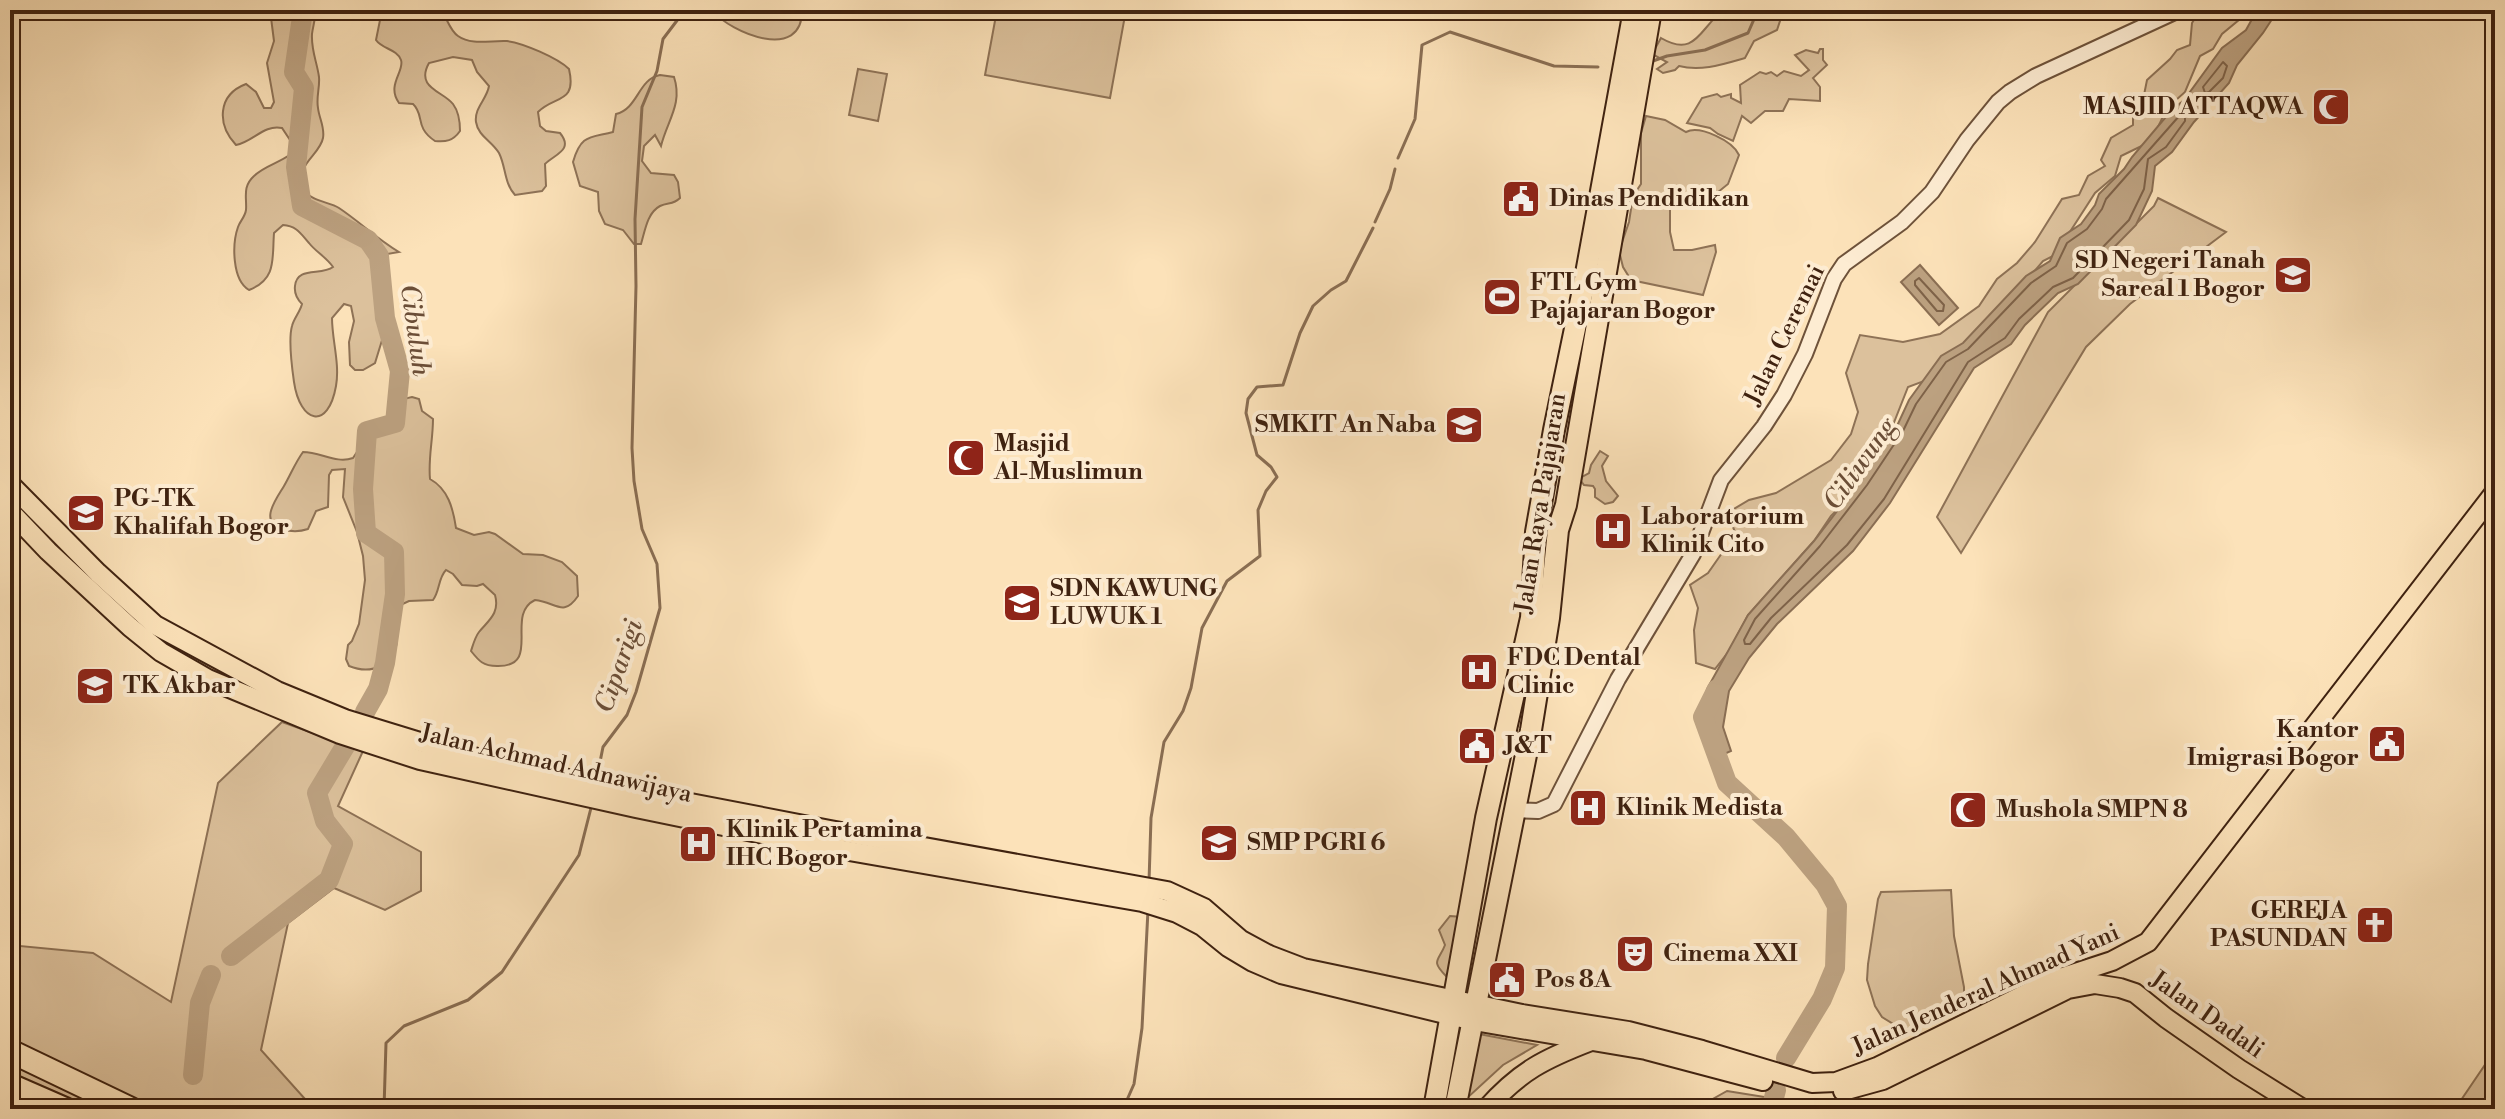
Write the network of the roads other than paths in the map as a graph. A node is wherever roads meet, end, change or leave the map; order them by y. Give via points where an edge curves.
1 (1634, 10) edge
2 (1651, 10) edge
3 (2179, 10) edge
4 (10, 484) edge
5 (2495, 492) edge
6 (10, 511) edge
7 (324, 719) junction
8 (1514, 810) junction
9 (2148, 942) junction
10 (2075, 986) joint
11 (2135, 993) junction
12 (1453, 1007) junction
13 (1475, 1013) junction
14 (1594, 1040) junction
15 (10, 1051) edge
16 (1749, 1071) junction
17 (1880, 1073) junction
18 (10, 1085) edge
19 (65, 1109) edge
20 (131, 1109) edge
21 (1434, 1109) edge
22 (1455, 1109) edge
23 (1486, 1109) edge
24 (2303, 1109) edge

1 - 12 highway, Jalan Raya Pajajaran via 1536,532 1531,618 1486,818
2 - 8 highway, Jalan Raya Pajajaran
3 - 8 street, Jalan Ceremai via 2010,92 1967,140 1932,192 1902,222 1844,264 1784,395 1721,480 1693,554 1618,679 1554,804 1538,811
4 - 7 main road, Jalan Achmad Adnawijaya via 155,625
5 - 9 main road, Jalan Jenderal Ahmad Yani
6 - 7 main road, Jalan Achmad Adnawijaya via 161,652 208,679
7 - 12 main road, Jalan Achmad Adnawijaya via 390,742 456,753 576,787 830,830 1153,897 1303,968
8 - 13 highway, Jalan Raya Pajajaran
9 - 11 main road via 2127,968
9 - 17 main road, Jalan Jenderal Ahmad Yani via 2119,959 2054,980
10 - 11 main road, Jalan Dadali via 2106,985
10 - 17 main road, Jalan Jenderal Ahmad Yani
11 - 24 main road, Jalan Dadali
12 - 13 main road, Jalan Achmad Adnawijaya
12 - 21 highway, Jalan Raya Pajajaran
13 - 14 main road, Jalan Jenderal Ahmad Yani
13 - 16 main road, Jalan Jenderal Ahmad Yani via 1628,1031 1702,1050
13 - 22 highway, Jalan Raya Pajajaran
14 - 16 main road, Jalan Jenderal Ahmad Yani
14 - 23 main road via 1548,1058 1508,1084
15 - 20 highway
16 - 17 main road, Jalan Jenderal Ahmad Yani via 1796,1084
18 - 19 highway

